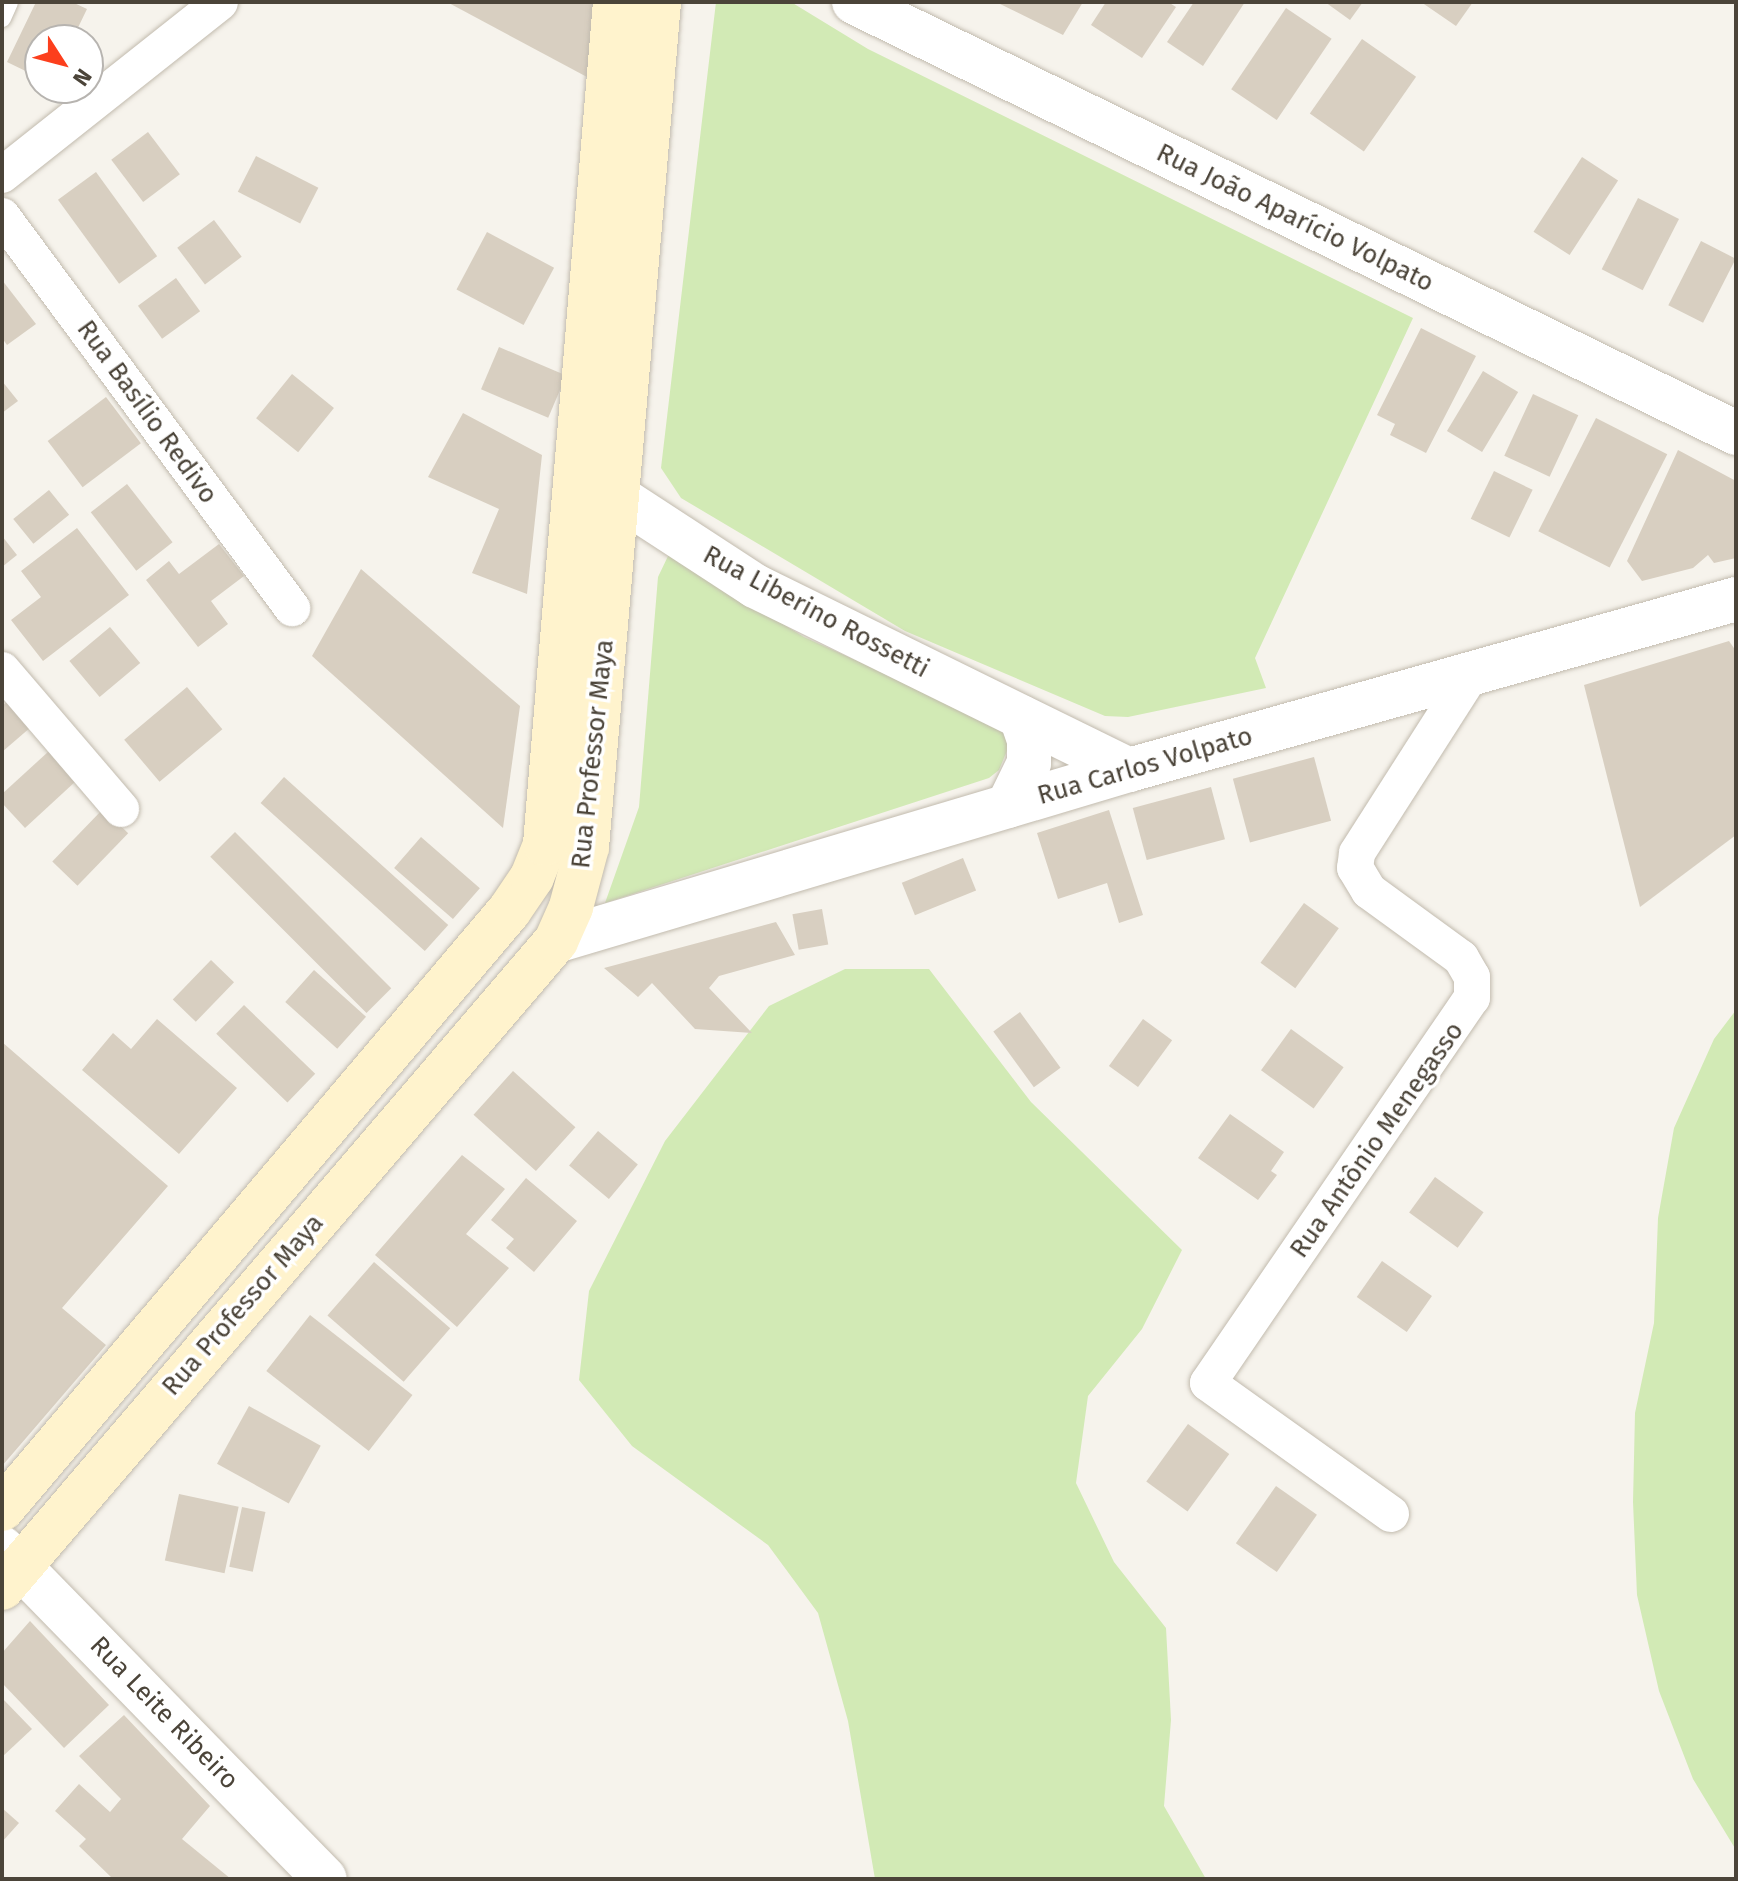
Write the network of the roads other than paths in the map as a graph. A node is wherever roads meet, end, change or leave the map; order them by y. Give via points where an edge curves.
1 (9, 2) edge
2 (220, 2) edge
3 (615, 2) edge
4 (659, 2) edge
5 (859, 3) edge
6 (2, 18) edge
7 (2, 175) edge
8 (2, 216) edge
9 (1736, 433) edge
10 (575, 480) junction
11 (617, 496) junction
12 (1736, 599) edge
13 (292, 608) dead end
14 (2, 670) edge
15 (1472, 673) junction
16 (1021, 717) junction
17 (1129, 770) junction
18 (1008, 806) junction
19 (121, 809) dead end
20 (509, 911) junction
21 (556, 941) junction
22 (286, 1174) junction
23 (328, 1206) junction
24 (145, 1340) junction
25 (186, 1372) junction
26 (2, 1509) edge
27 (1391, 1514) dead end
28 (8, 1567) edge
29 (325, 1879) edge

1 - 6 lane
2 - 7 street
3 - 10 main road, Rua Professor Maya
4 - 11 main road, Rua Professor Maya
5 - 9 street, Rua João Aparício Volpato
8 - 13 street, Rua Basílio Redivo
10 - 11 main road
10 - 20 main road, Rua Professor Maya via 545,844
11 - 16 street, Rua Liberino Rossetti via 755,586
11 - 21 main road, Rua Professor Maya via 587,847 582,876
12 - 15 street, Rua Carlos Volpato
14 - 19 street
15 - 17 street, Rua Carlos Volpato
15 - 27 street, Rua Antônio Menegasso via 1357,853 1355,868 1369,891 1461,958 1472,977 1472,998 1208,1383
16 - 17 street, Rua Liberino Rossetti
16 - 18 street via 1029,763
17 - 18 street, Rua Carlos Volpato
18 - 21 street, Rua Carlos Volpato
20 - 21 main road
20 - 22 main road, Rua Professor Maya
21 - 23 main road, Rua Professor Maya
22 - 23 main road
22 - 24 main road, Rua Professor Maya
23 - 25 main road, Rua Professor Maya
24 - 25 main road
24 - 26 main road, Rua Professor Maya
25 - 28 main road, Rua Professor Maya
28 - 29 street, Rua Leite Ribeiro

